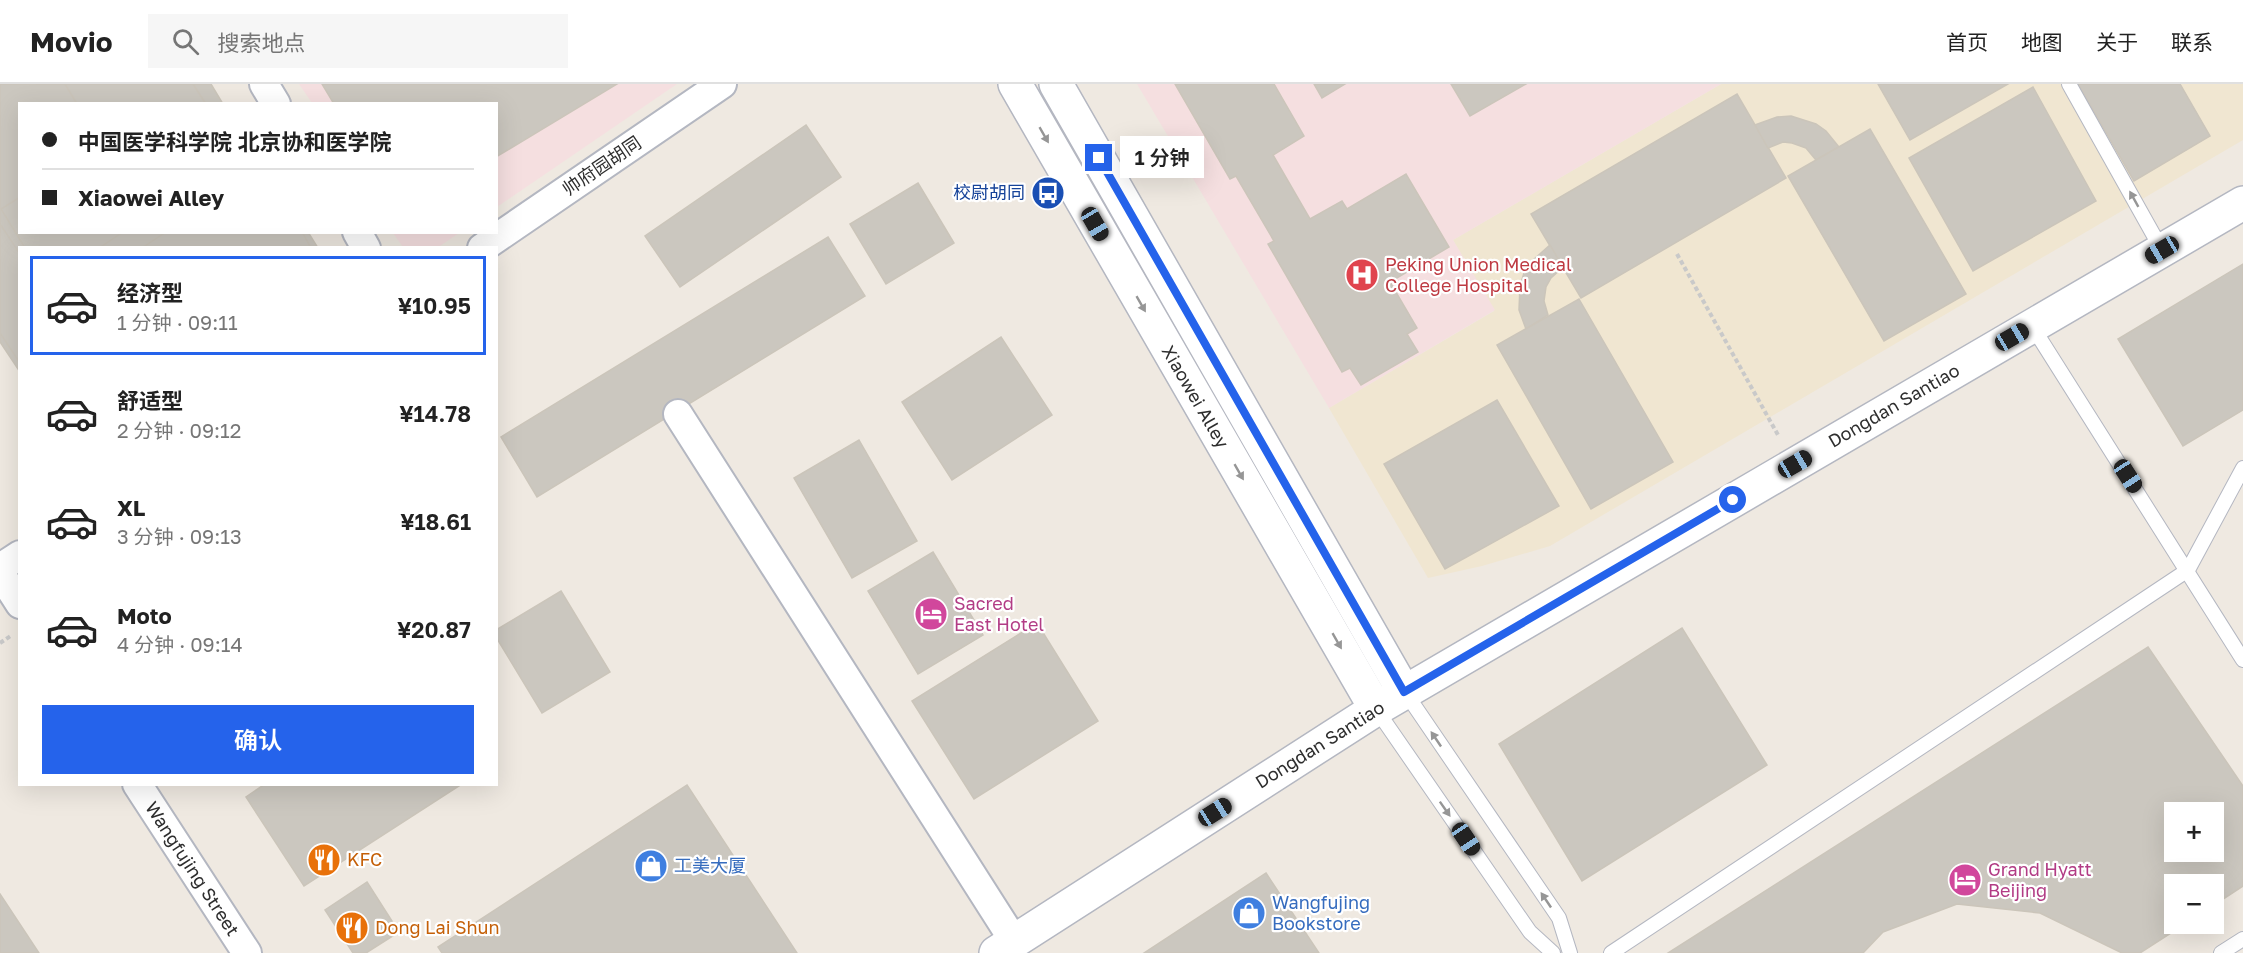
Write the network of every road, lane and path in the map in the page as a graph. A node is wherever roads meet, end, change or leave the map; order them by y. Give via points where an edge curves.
1 (264, 84) edge
2 (722, 84) edge
3 (1015, 84) edge
4 (1056, 84) edge
5 (2069, 84) edge
6 (275, 102) edge
7 (2243, 203) edge
8 (485, 246) edge
9 (2162, 250) junction
10 (1677, 255) dead end
11 (2032, 326) junction
12 (678, 414) dead end
13 (1795, 464) junction
14 (2243, 468) edge
15 (18, 556) edge
16 (0, 568) edge
17 (2188, 570) junction
18 (0, 573) edge
19 (18, 601) edge
20 (2243, 660) edge
21 (1404, 692) junction
22 (1376, 709) junction
23 (138, 786) edge
24 (2243, 939) edge
25 (1005, 947) edge
26 (247, 953) edge
27 (1553, 953) edge
28 (1570, 953) edge
29 (1611, 953) edge
30 (2221, 953) edge

1 - 6 street
2 - 8 street, 帅府园胡同
3 -> 22 street, Xiaowei Alley
4 - 21 street, Xiaowei Alley
9 -> 5 lane
7 - 9 street, Dongdan Santiao
9 - 11 street, Dongdan Santiao
10 - 13 path
11 - 13 street, Dongdan Santiao
11 - 17 lane
12 - 25 street
13 - 21 street, Dongdan Santiao
14 - 17 lane
15 - 16 street
17 - 20 lane
17 - 29 lane
18 - 19 street
21 - 22 street, Dongdan Santiao
28 -> 21 lane via 1559,918
22 - 25 street, Dongdan Santiao
22 -> 27 lane via 1530,932
23 - 26 street, Wangfujing Street
24 - 30 lane

